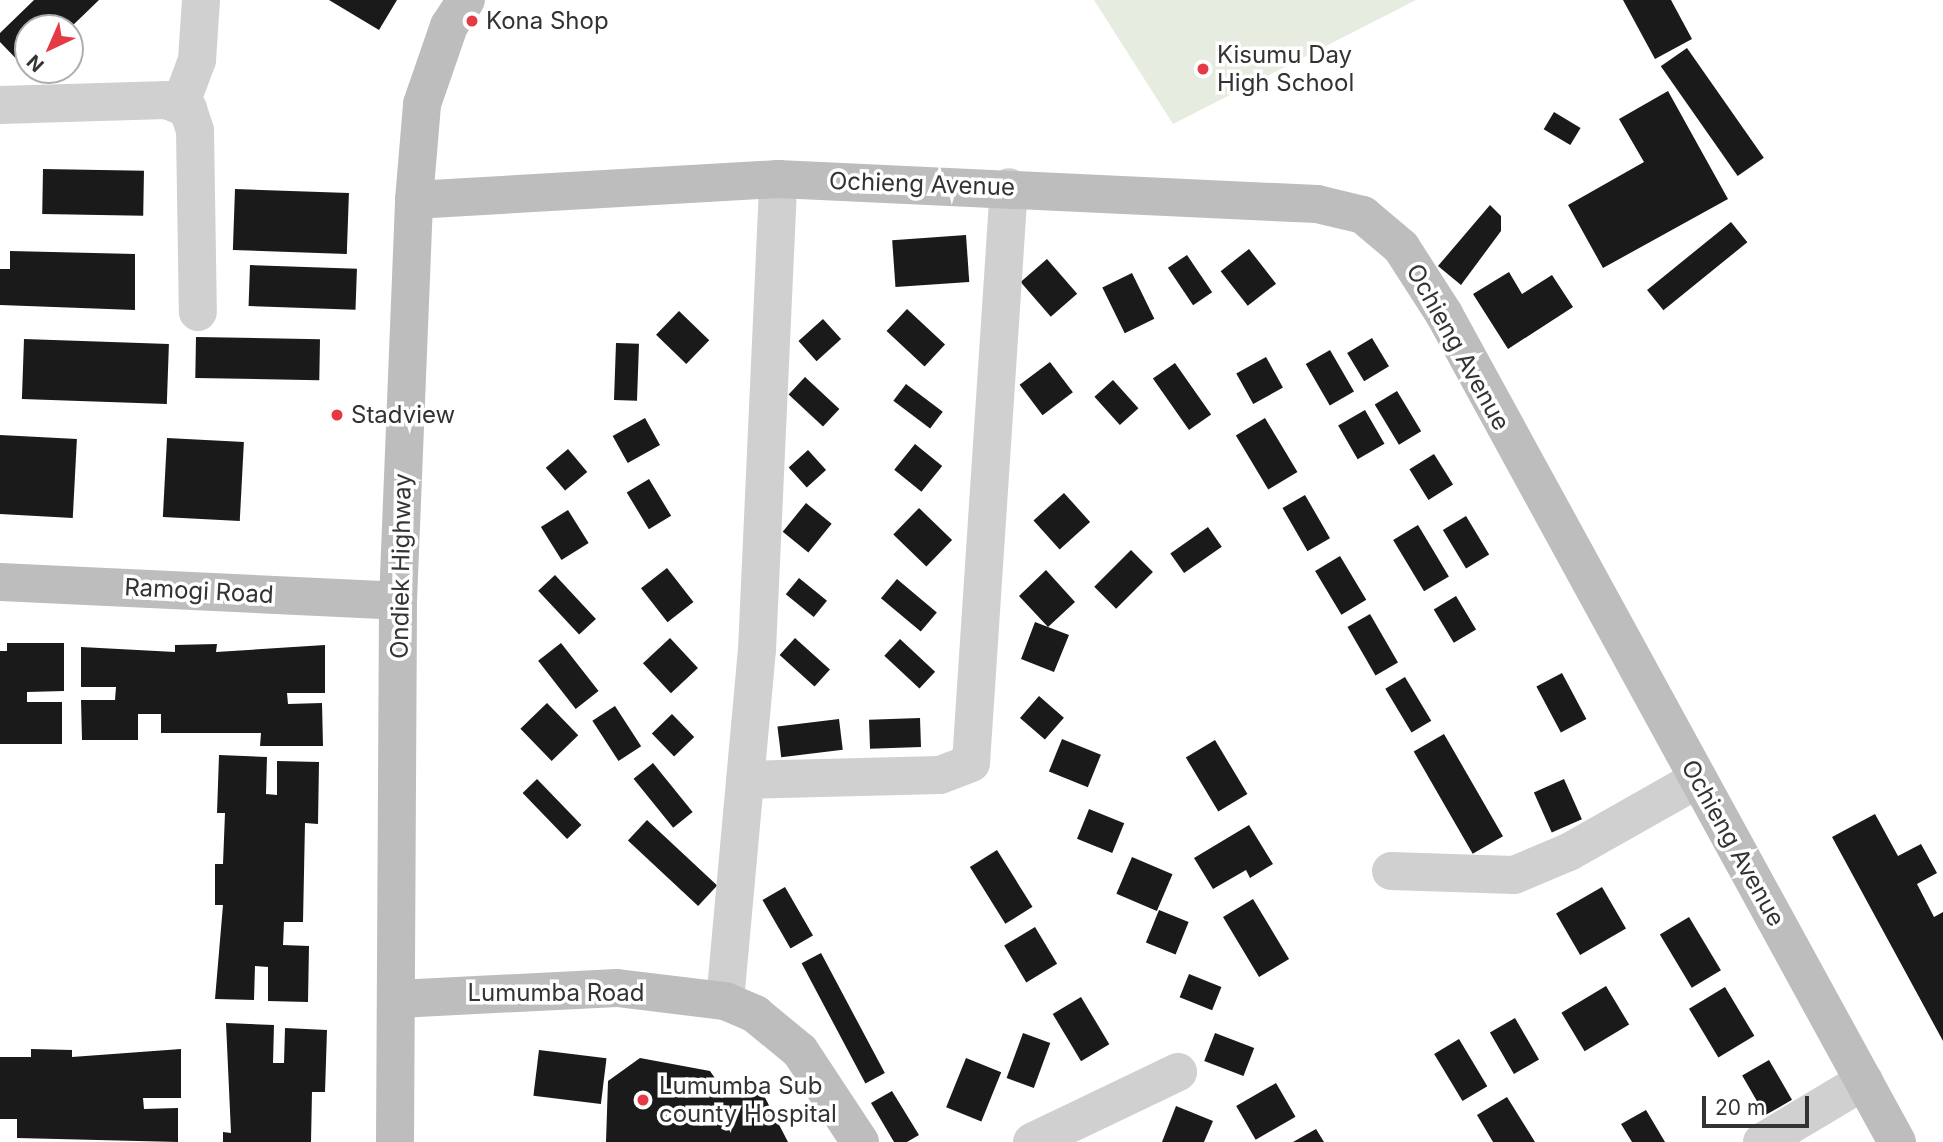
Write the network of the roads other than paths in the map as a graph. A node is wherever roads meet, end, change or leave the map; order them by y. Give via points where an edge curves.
1 (201, 0) edge
2 (466, 0) edge
3 (181, 103) junction
4 (0, 105) edge
5 (778, 179) junction
6 (1009, 187) junction
7 (414, 200) junction
8 (198, 312) dead end
9 (0, 582) edge
10 (398, 601) junction
11 (1698, 779) junction
12 (745, 780) junction
13 (1391, 871) dead end
14 (397, 999) junction
15 (725, 1001) junction
16 (1178, 1072) dead end
17 (1864, 1081) junction
18 (395, 1142) edge
19 (860, 1142) edge
20 (1032, 1142) edge
21 (1762, 1142) edge
22 (1897, 1142) edge

1 - 3 street via 197,60
2 - 7 street, Ondiek Highway via 449,26 422,104
3 - 4 street
3 - 8 street via 195,130
5 - 6 street, Ochieng Avenue
5 - 7 street, Ochieng Avenue
5 - 12 street via 757,650
6 - 11 street, Ochieng Avenue via 1317,204 1363,215 1385,230 1444,314
6 - 12 street via 971,763 940,775
7 - 10 street, Ondiek Highway
9 - 10 street, Ramogi Road
10 - 14 street, Ondiek Highway
11 - 13 street via 1569,852 1514,875
11 - 17 street, Ochieng Avenue
12 - 15 street
14 - 15 street, Lumumba Road via 617,988
14 - 18 street, Ondiek Highway
15 - 19 street, Lumumba Road via 755,1014 800,1051
16 - 20 street
17 - 21 street
17 - 22 street, Ochieng Avenue

